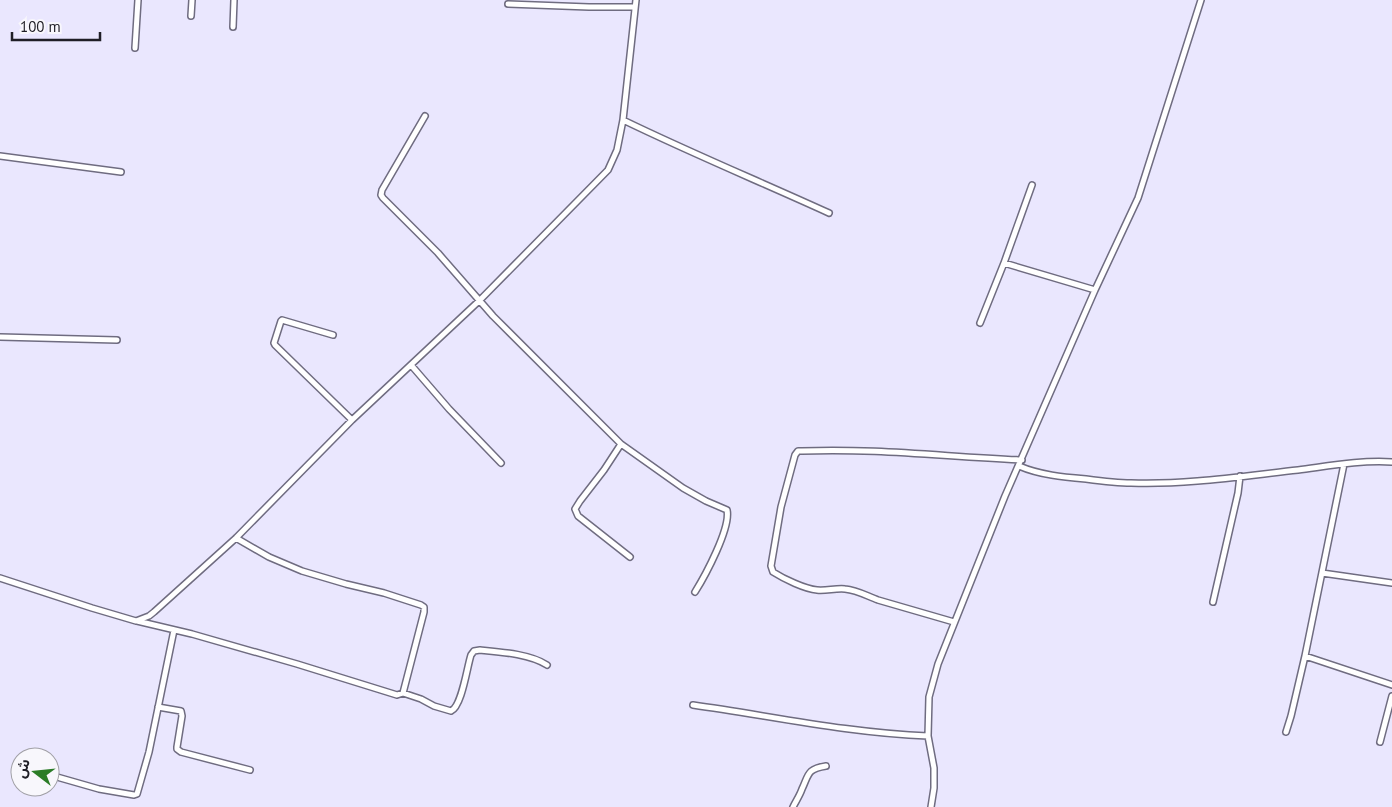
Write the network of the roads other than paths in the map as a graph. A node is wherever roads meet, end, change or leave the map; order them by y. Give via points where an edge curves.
1 (138, 0) edge
2 (192, 0) edge
3 (234, 0) edge
4 (636, 0) edge
5 (1201, 0) edge
6 (508, 4) dead end
7 (635, 7) junction
8 (191, 16) dead end
9 (233, 27) dead end
10 (135, 48) dead end
11 (425, 116) dead end
12 (623, 120) junction
13 (0, 156) edge
14 (122, 172) dead end
15 (1032, 185) dead end
16 (829, 213) dead end
17 (1004, 263) junction
18 (1095, 290) junction
19 (480, 300) junction
20 (980, 323) dead end
21 (333, 335) dead end
22 (0, 337) edge
23 (118, 340) dead end
24 (411, 365) junction
25 (352, 420) junction
26 (622, 444) junction
27 (1022, 460) junction
28 (501, 462) dead end
29 (1392, 462) edge
30 (1344, 464) junction
31 (1019, 466) junction
32 (1240, 476) junction
33 (236, 538) junction
34 (630, 557) dead end
35 (1322, 573) junction
36 (0, 578) edge
37 (1392, 584) edge
38 (695, 592) dead end
39 (1213, 602) dead end
40 (136, 621) junction
41 (954, 622) junction
42 (174, 630) junction
43 (1305, 656) junction
44 (548, 665) dead end
45 (1392, 685) edge
46 (403, 693) junction
47 (1392, 696) edge
48 (693, 705) dead end
49 (158, 707) junction
50 (1286, 732) dead end
51 (928, 736) junction
52 (1380, 742) dead end
53 (826, 766) dead end
54 (250, 770) dead end
55 (60, 778) edge
56 (793, 807) edge
57 (931, 807) edge

1 - 10 street
2 - 8 street
3 - 9 street
4 - 7 street
5 - 18 street via 1138,198
6 - 7 street
7 - 12 street
11 - 19 street via 381,195
12 - 16 street
12 - 19 street via 617,150 608,170
13 - 14 street
15 - 17 street
17 - 18 street
17 - 20 street
18 - 27 street
19 - 24 street
19 - 26 street
21 - 25 street via 282,320 274,343
22 - 23 street
24 - 25 street
24 - 28 street
25 - 33 street
26 - 34 street via 575,509 578,516
26 - 38 street via 683,488 727,510 723,534
27 - 31 street
27 - 41 street via 856,450 798,451 795,455 781,507 772,566 774,572 811,589 846,589
29 - 30 street
30 - 32 street
30 - 35 street
31 - 32 street via 1065,477 1130,483 1187,482
31 - 41 street
32 - 39 street
33 - 40 street via 154,612
33 - 46 street via 302,571 424,607
35 - 37 street
35 - 43 street
36 - 40 street
40 - 42 street
41 - 51 street via 930,690
42 - 46 street via 396,695
42 - 49 street
43 - 45 street
43 - 50 street
44 - 46 street via 531,658 476,650 472,652 452,711
47 - 52 street
48 - 51 street via 854,730
49 - 54 street via 182,713 179,751
49 - 55 street via 138,794 99,789
51 - 57 street via 934,768
53 - 56 street via 808,773

